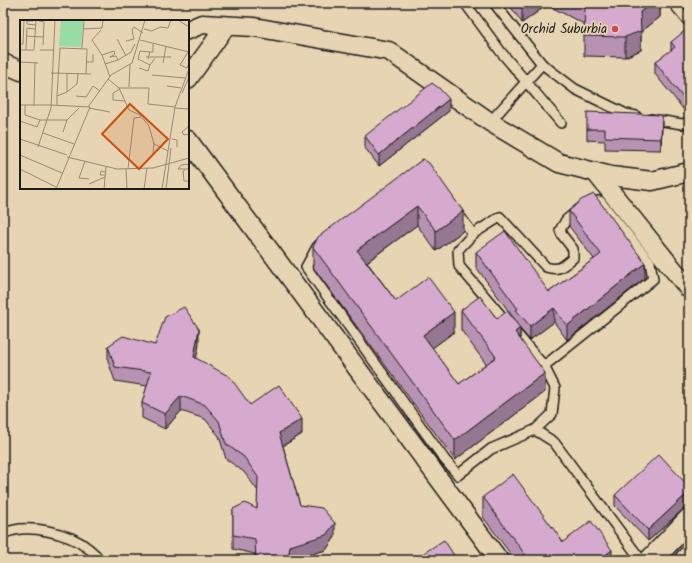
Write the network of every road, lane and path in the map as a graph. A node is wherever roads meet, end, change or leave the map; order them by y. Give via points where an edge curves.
1 (465, 3) edge
2 (494, 3) edge
3 (678, 4) edge
4 (689, 22) edge
5 (226, 26) junction
6 (189, 30) edge
7 (3, 63) edge
8 (542, 64) junction
9 (20, 70) edge
10 (189, 78) edge
11 (526, 81) junction
12 (490, 122) junction
13 (689, 122) edge
14 (561, 123) dead end
15 (189, 141) edge
16 (595, 172) junction
17 (689, 172) edge
18 (451, 203) edge
19 (473, 234) junction
20 (329, 238) edge
21 (689, 289) edge
22 (544, 366) junction
23 (535, 430) junction
24 (689, 520) edge
25 (3, 534) edge
26 (689, 557) edge
27 (100, 560) edge
28 (499, 560) edge
29 (641, 560) edge
30 (651, 560) edge
31 (686, 560) edge

1 - 11 lane
2 - 8 lane
3 - 4 lane
5 - 6 street via 202,24
5 - 10 street
5 - 12 street via 254,27 389,51
7 - 9 street
8 - 11 lane
8 - 13 lane via 575,89 626,114 682,124
11 - 12 lane
11 - 14 lane
12 - 16 street via 559,163
15 - 28 street
16 - 17 street via 652,181
16 - 21 street
18 - 19 lane
19 - 22 lane via 458,250 458,266
19 - 22 lane via 500,217 546,268 555,270 573,258 573,249 560,230 566,220 593,201 600,201 650,262 653,279
20 - 23 lane via 317,247 306,266 458,475 491,449
22 - 23 lane via 555,388 552,414
23 - 29 lane via 554,442
24 - 30 main road
25 - 27 lane via 23,528 50,532 89,548
26 - 31 main road

